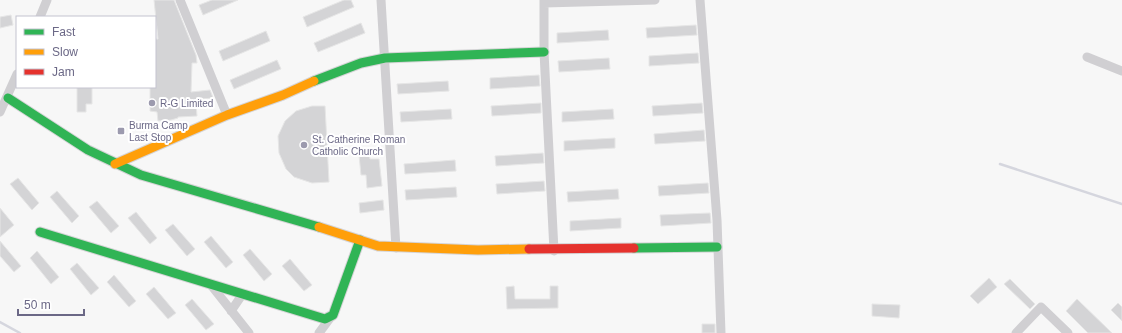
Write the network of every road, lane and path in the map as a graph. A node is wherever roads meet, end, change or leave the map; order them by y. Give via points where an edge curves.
1 (47, 0) edge
2 (180, 0) edge
3 (381, 0) edge
4 (655, 0) edge
5 (700, 0) edge
6 (544, 1) edge
7 (40, 16) edge
8 (544, 52) junction
9 (1087, 57) dead end
10 (385, 58) junction
11 (1122, 71) edge
12 (16, 77) edge
13 (8, 98) junction
14 (0, 112) edge
15 (227, 115) junction
16 (115, 164) junction
17 (40, 232) dead end
18 (360, 240) junction
19 (396, 248) junction
20 (717, 248) junction
21 (554, 250) junction
22 (210, 285) junction
23 (242, 295) junction
24 (231, 311) junction
25 (330, 318) junction
26 (249, 333) edge
27 (319, 333) edge
28 (721, 333) edge
29 (1016, 333) edge
30 (1068, 333) edge

1 - 7 street
2 - 15 street
3 - 10 street
4 - 6 street
5 - 20 street via 717,213
6 - 8 street
8 - 10 street
8 - 21 street
9 - 11 street
10 - 15 street via 335,72 283,95
10 - 19 street
12 - 13 street
13 - 14 street
13 - 16 street via 88,150
15 - 16 street
16 - 18 street via 142,175
17 - 22 street
18 - 19 street
18 - 25 street
19 - 21 street
20 - 21 street
20 - 28 street
22 - 23 street
22 - 24 street
23 - 24 street
23 - 25 street via 320,318
24 - 26 street
25 - 27 street
29 - 30 street via 1041,307

